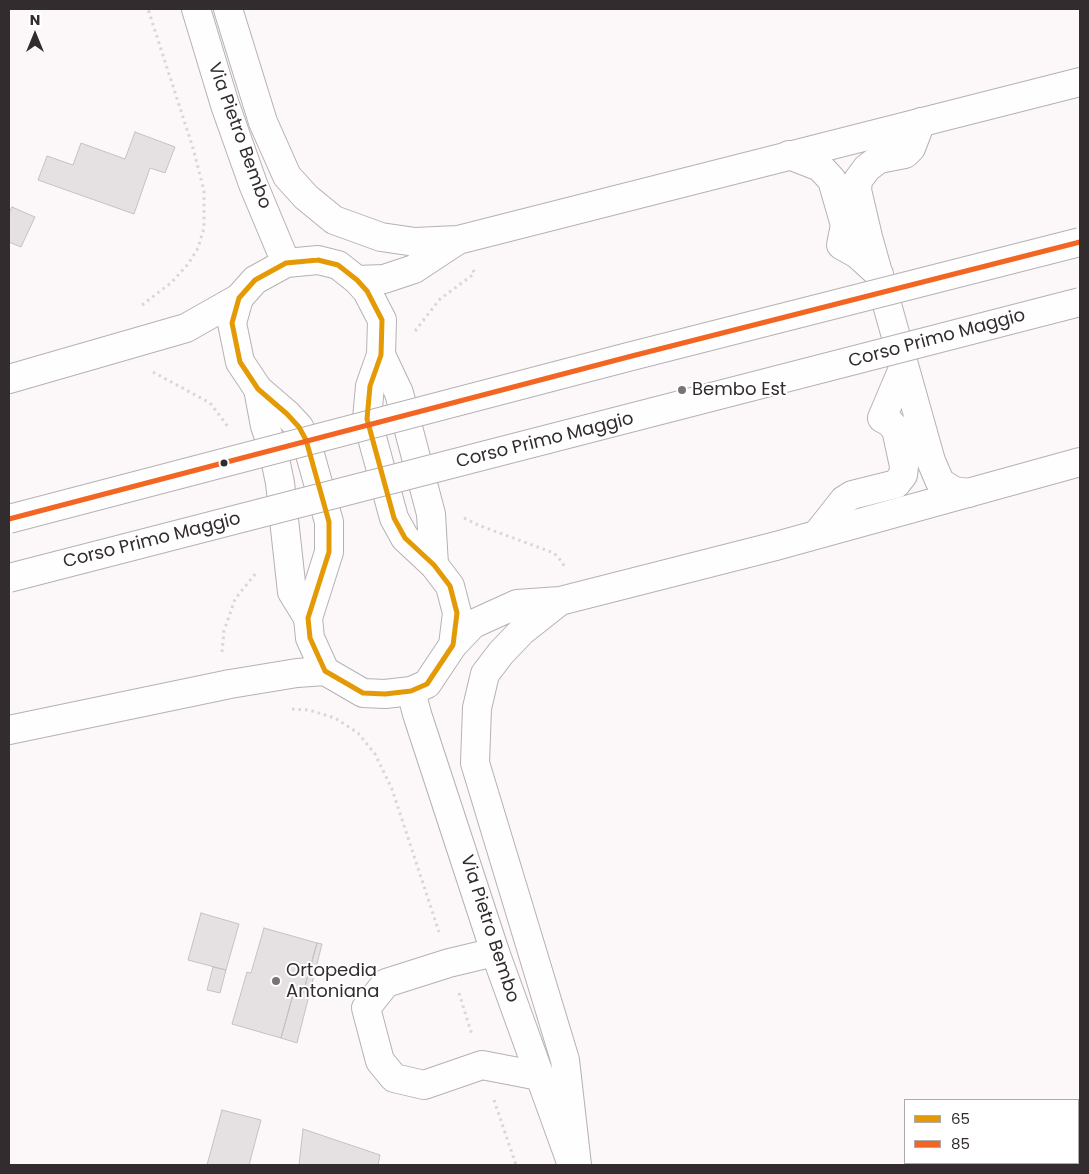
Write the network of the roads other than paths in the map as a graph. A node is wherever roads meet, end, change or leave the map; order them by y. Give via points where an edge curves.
1 (196, 9) edge
2 (228, 9) edge
3 (1080, 82) edge
4 (921, 122) junction
5 (788, 155) junction
6 (458, 240) junction
7 (1080, 242) edge
8 (286, 263) junction
9 (879, 274) junction
10 (357, 280) junction
11 (238, 298) junction
12 (1080, 302) edge
13 (381, 356) junction
14 (904, 366) junction
15 (9, 379) edge
16 (258, 389) junction
17 (1080, 462) edge
18 (969, 494) junction
19 (9, 519) edge
20 (818, 533) junction
21 (434, 565) junction
22 (9, 578) edge
23 (560, 601) junction
24 (308, 618) junction
25 (453, 645) junction
26 (325, 671) junction
27 (411, 691) junction
28 (9, 730) edge
29 (495, 952) junction
30 (539, 1076) junction
31 (572, 1165) edge
32 (576, 1165) edge

1 - 8 main road, Via Pietro Bembo via 225,106
2 - 6 main road via 263,122 287,176 306,197 334,220 382,237 415,242
3 - 4 main road
4 - 5 main road
4 - 9 main road via 906,154 879,159 858,180 857,190
5 - 6 main road
5 - 9 main road via 820,167 832,180 845,225 842,245
6 - 10 main road via 414,270 384,279
7 - 19 main road, bridge
8 - 10 main road via 318,260 338,265
8 - 11 main road via 255,280
9 - 14 main road
10 - 13 main road via 367,291 382,320
11 - 15 main road via 186,328
11 - 16 main road via 233,331 240,362
12 - 22 main road, Corso Primo Maggio, bridge
13 - 21 main road via 399,393 430,514
13 - 21 main road via 370,386 367,419 394,518 404,538
14 - 18 main road via 940,482 954,491
14 - 20 main road via 882,418 896,429 903,475 896,484 844,500
16 - 24 main road via 264,426 280,483 292,592
16 - 24 main road via 287,414 306,440 329,522 329,552
17 - 18 main road
18 - 20 main road
20 - 23 main road
21 - 25 main road via 450,586 457,613
23 - 25 main road via 517,604 473,624
23 - 32 main road via 522,631 485,674 477,708 475,763 564,1060
24 - 26 main road via 310,638
25 - 27 main road via 427,684
26 - 27 main road via 363,693
26 - 28 main road via 230,684
27 - 29 main road, Via Pietro Bembo
29 - 30 main road, Via Pietro Bembo
29 - 30 main road via 386,983 366,1008 380,1061 394,1078 424,1085 482,1065
30 - 31 main road, Via Pietro Bembo

